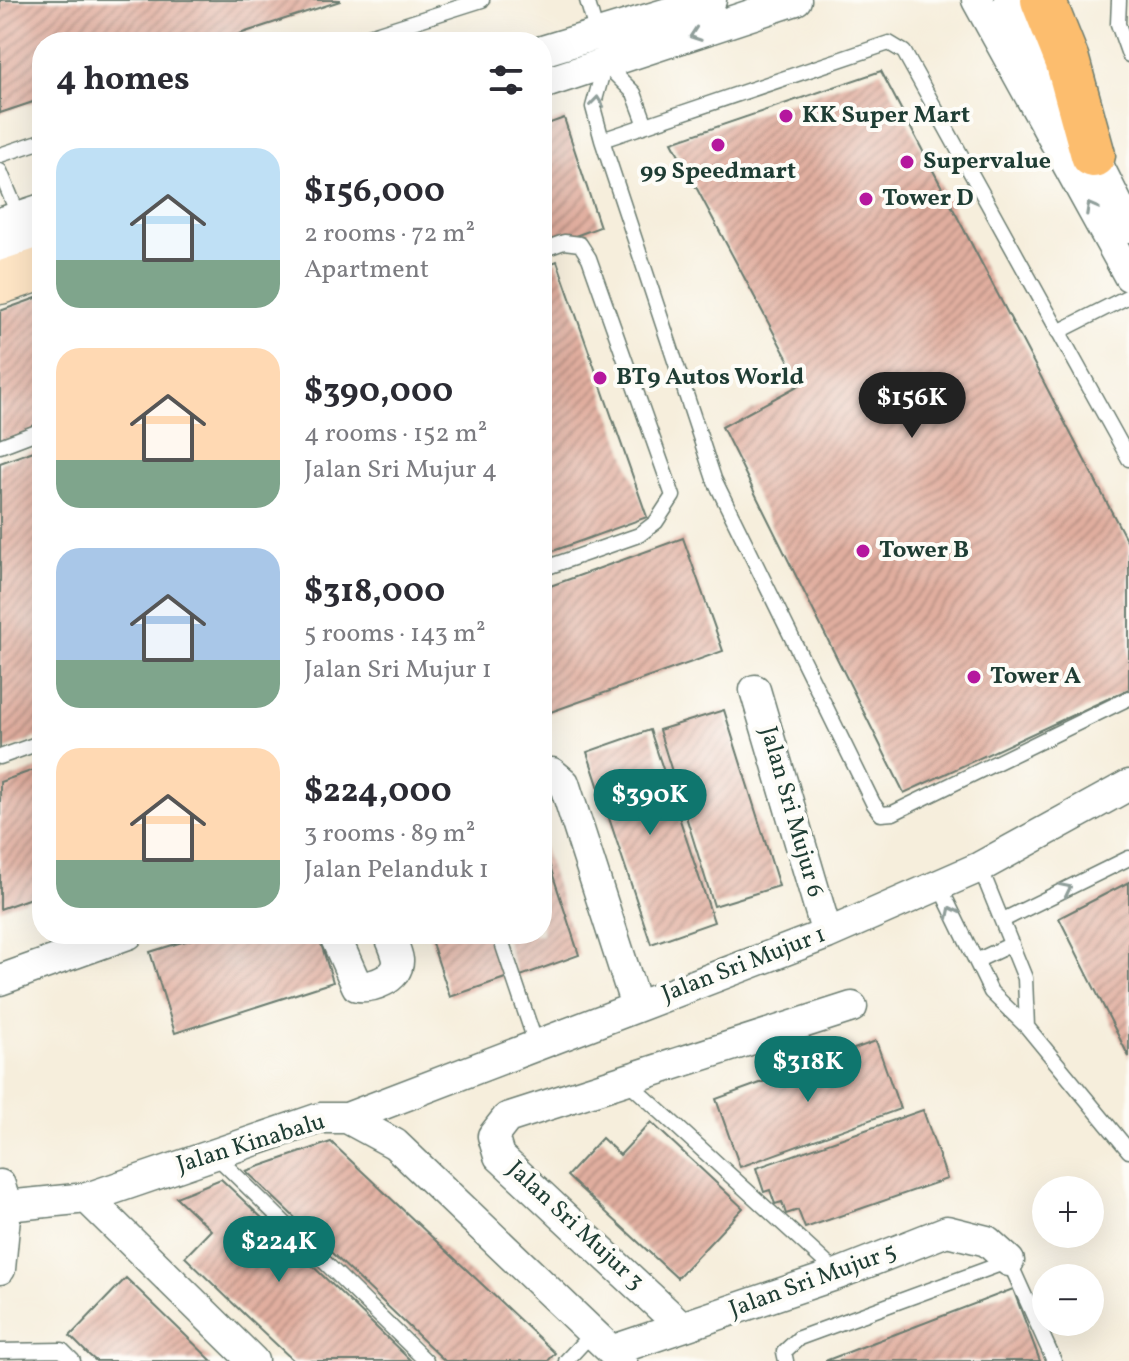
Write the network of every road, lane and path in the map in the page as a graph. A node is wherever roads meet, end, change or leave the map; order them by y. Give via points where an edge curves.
1 (482, 0) edge
2 (587, 0) edge
3 (711, 0) edge
4 (796, 0) edge
5 (977, 0) edge
6 (1009, 0) edge
7 (1043, 0) edge
8 (1119, 0) edge
9 (381, 32) edge
10 (597, 34) junction
11 (552, 48) edge
12 (1129, 55) edge
13 (605, 64) junction
14 (552, 81) edge
15 (646, 125) junction
16 (602, 140) junction
17 (32, 144) edge
18 (0, 155) edge
19 (1093, 155) junction
20 (0, 171) edge
21 (1129, 227) edge
22 (30, 233) edge
23 (552, 246) edge
24 (0, 251) edge
25 (1129, 276) edge
26 (0, 283) edge
27 (1129, 296) edge
28 (1058, 332) junction
29 (32, 434) edge
30 (0, 446) edge
31 (1129, 459) edge
32 (552, 565) edge
33 (755, 690) dead end
34 (1129, 698) edge
35 (32, 746) edge
36 (0, 757) edge
37 (552, 776) edge
38 (1129, 785) edge
39 (1129, 858) edge
40 (980, 867) junction
41 (939, 885) junction
42 (1003, 920) junction
43 (827, 934) junction
44 (100, 944) edge
45 (338, 944) edge
46 (393, 944) edge
47 (502, 944) edge
48 (1012, 944) junction
49 (976, 961) junction
50 (0, 980) edge
51 (636, 1006) junction
52 (852, 1007) dead end
53 (1027, 1027) junction
54 (536, 1044) junction
55 (626, 1080) junction
56 (347, 1118) junction
57 (1129, 1151) edge
58 (214, 1154) junction
59 (87, 1198) junction
60 (2, 1211) edge
61 (1009, 1261) junction
62 (0, 1269) edge
63 (838, 1274) junction
64 (682, 1327) junction
65 (609, 1348) edge
66 (0, 1351) edge
67 (73, 1361) edge
68 (253, 1361) edge
69 (426, 1361) edge
70 (566, 1361) edge
71 (786, 1361) edge
72 (1054, 1361) edge

1 - 9 lane
2 - 10 lane
3 - 10 street
4 -> 13 street
25 -> 5 street
6 - 19 street
7 - 19 highway via 1067,60
8 - 12 lane via 1118,24
10 - 11 street
10 - 13 street
13 - 14 street
13 - 15 lane via 634,93
16 -> 13 lane via 593,107
15 - 16 lane
15 - 28 lane via 889,43 904,52
16 - 34 lane via 714,479 881,814 893,813
17 - 18 lane
19 - 21 street
20 - 22 lane
22 - 24 street
22 - 26 main road
23 - 32 lane via 580,244 589,258 673,496 656,522 639,535
27 - 28 lane
28 - 31 lane
29 - 30 lane
33 - 43 street, Jalan Sri Mujur 6
35 - 36 lane
37 - 51 street via 564,783
38 - 40 street, Jalan Sri Mujur 1
42 -> 39 lane
40 - 41 street, Jalan Sri Mujur 1
40 - 42 lane
41 - 43 street, Jalan Sri Mujur 1
49 -> 41 lane
42 - 48 lane
43 - 51 street, Jalan Sri Mujur 1
44 - 50 street
45 - 46 street via 357,986 367,987 388,979 397,968
47 - 54 lane
48 - 49 lane
48 - 53 lane via 1025,978
49 - 53 lane via 991,992
51 - 54 street, Jalan Sri Mujur 1
52 - 55 street
53 - 57 lane
54 - 56 street, Jalan Sri Mujur 1
55 - 63 lane
55 - 64 street, Jalan Sri Mujur 3 via 507,1118 493,1136 499,1156
56 - 58 street, Jalan Kinabalu via 320,1118
56 - 65 street, Jalan Kinabalu via 395,1144
58 - 59 street, Jalan Kinabalu
58 - 69 lane
59 - 60 street, Jalan Kinabalu
59 - 68 street
60 - 62 street
61 - 63 street, Jalan Sri Mujur 5 via 987,1241 947,1231
61 - 71 lane via 799,1338 784,1352
61 - 72 lane
63 - 64 street, Jalan Sri Mujur 5
64 - 65 street, Jalan Sri Mujur 5
65 - 70 lane
66 - 67 lane via 62,1350

